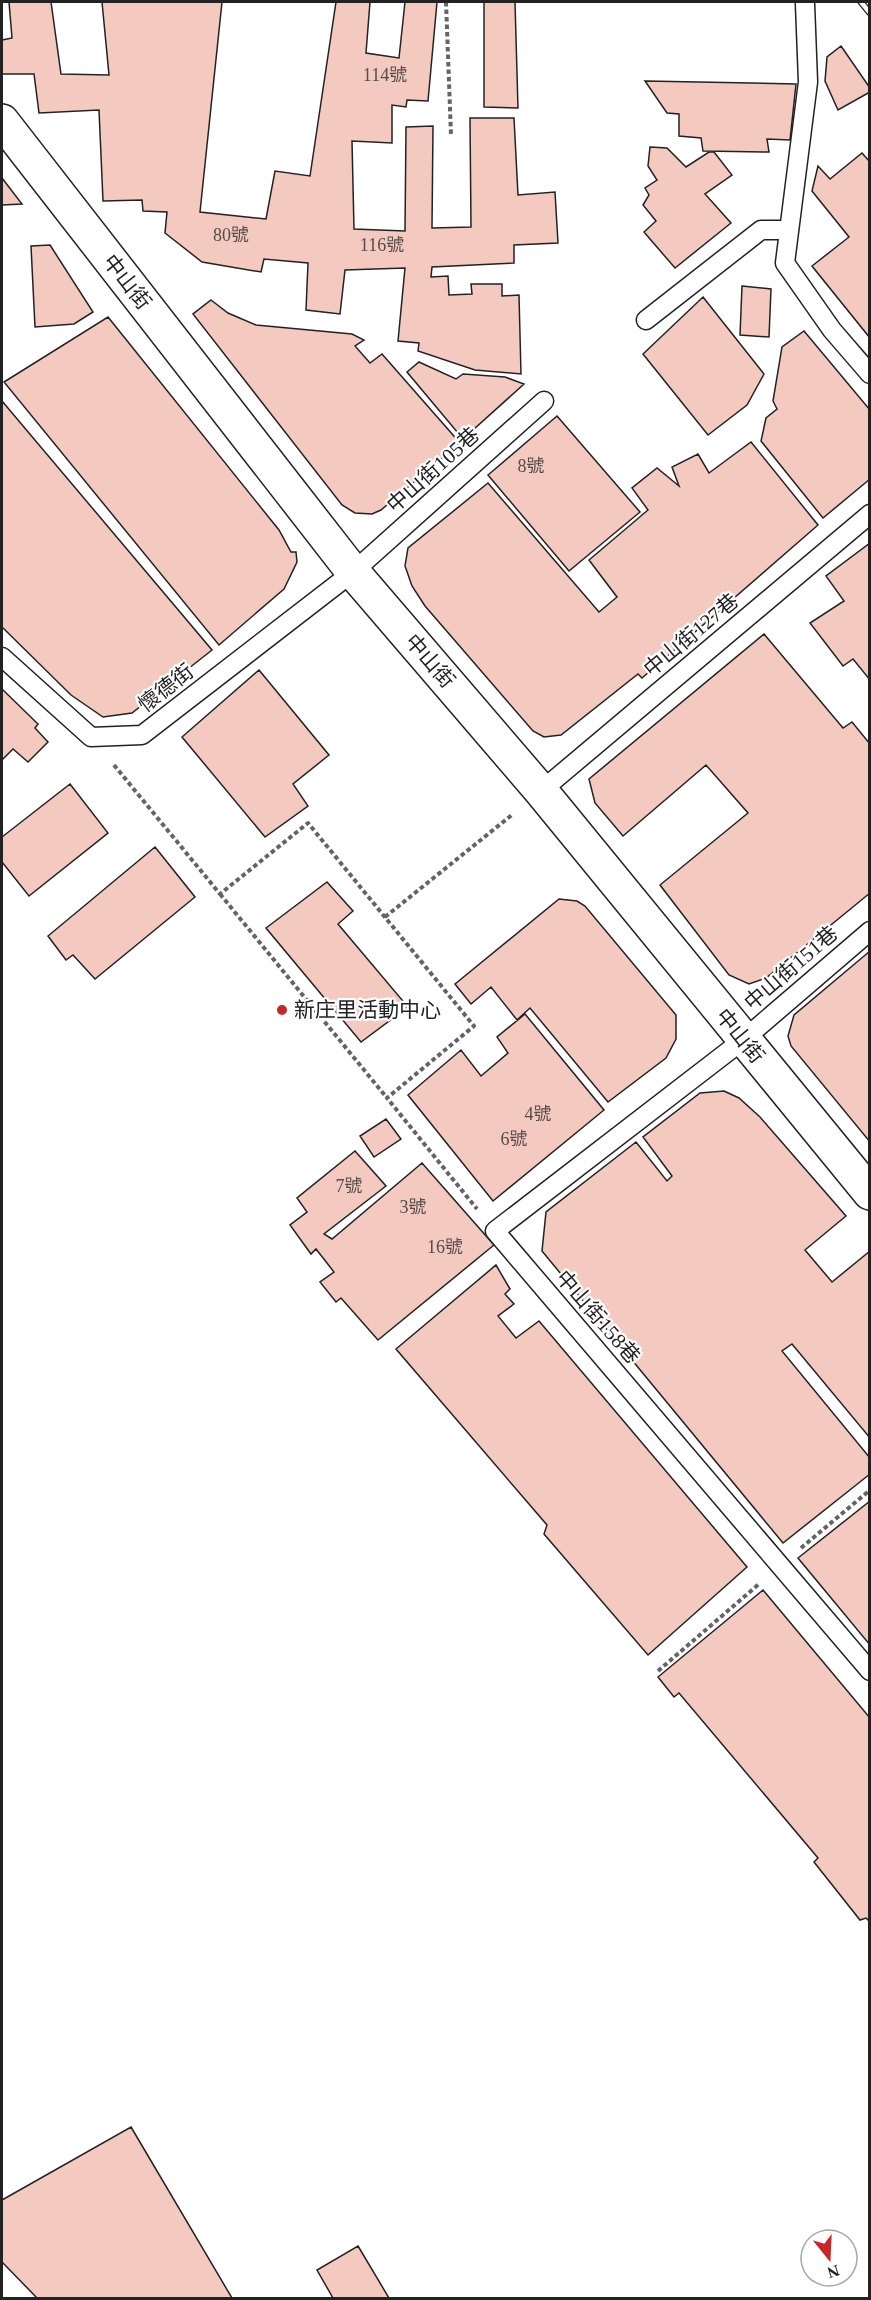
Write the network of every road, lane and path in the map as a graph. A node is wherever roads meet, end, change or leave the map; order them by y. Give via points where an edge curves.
1 (446, 2) edge
2 (805, 4) dead end
3 (2, 121) edge
4 (451, 135) dead end
5 (789, 230) junction
6 (646, 320) dead end
7 (870, 374) edge
8 (544, 401) dead end
9 (870, 514) edge
10 (353, 572) junction
11 (2, 657) edge
12 (91, 737) junction
13 (542, 791) junction
14 (220, 894) junction
15 (385, 917) junction
16 (870, 931) edge
17 (743, 1040) junction
18 (387, 1098) junction
19 (870, 1192) edge
20 (495, 1231) junction
21 (870, 1671) edge

1 - 4 path
2 - 5 lane via 808,82
3 - 10 street, 中山街
5 - 6 lane via 761,230
5 - 7 lane via 785,263 832,330
8 - 10 lane, 中山街105巷
9 - 13 lane, 中山街127巷
10 - 12 lane, 懷德街 via 142,735
10 - 13 street, 中山街
11 - 12 lane
12 - 14 path
13 - 15 path
13 - 17 street, 中山街
14 - 15 path via 308,823
14 - 18 path
15 - 18 path via 474,1026
16 - 17 lane, 中山街151巷
17 - 19 street, 中山街
17 - 20 lane
18 - 20 path
20 - 21 lane, 中山街158巷

